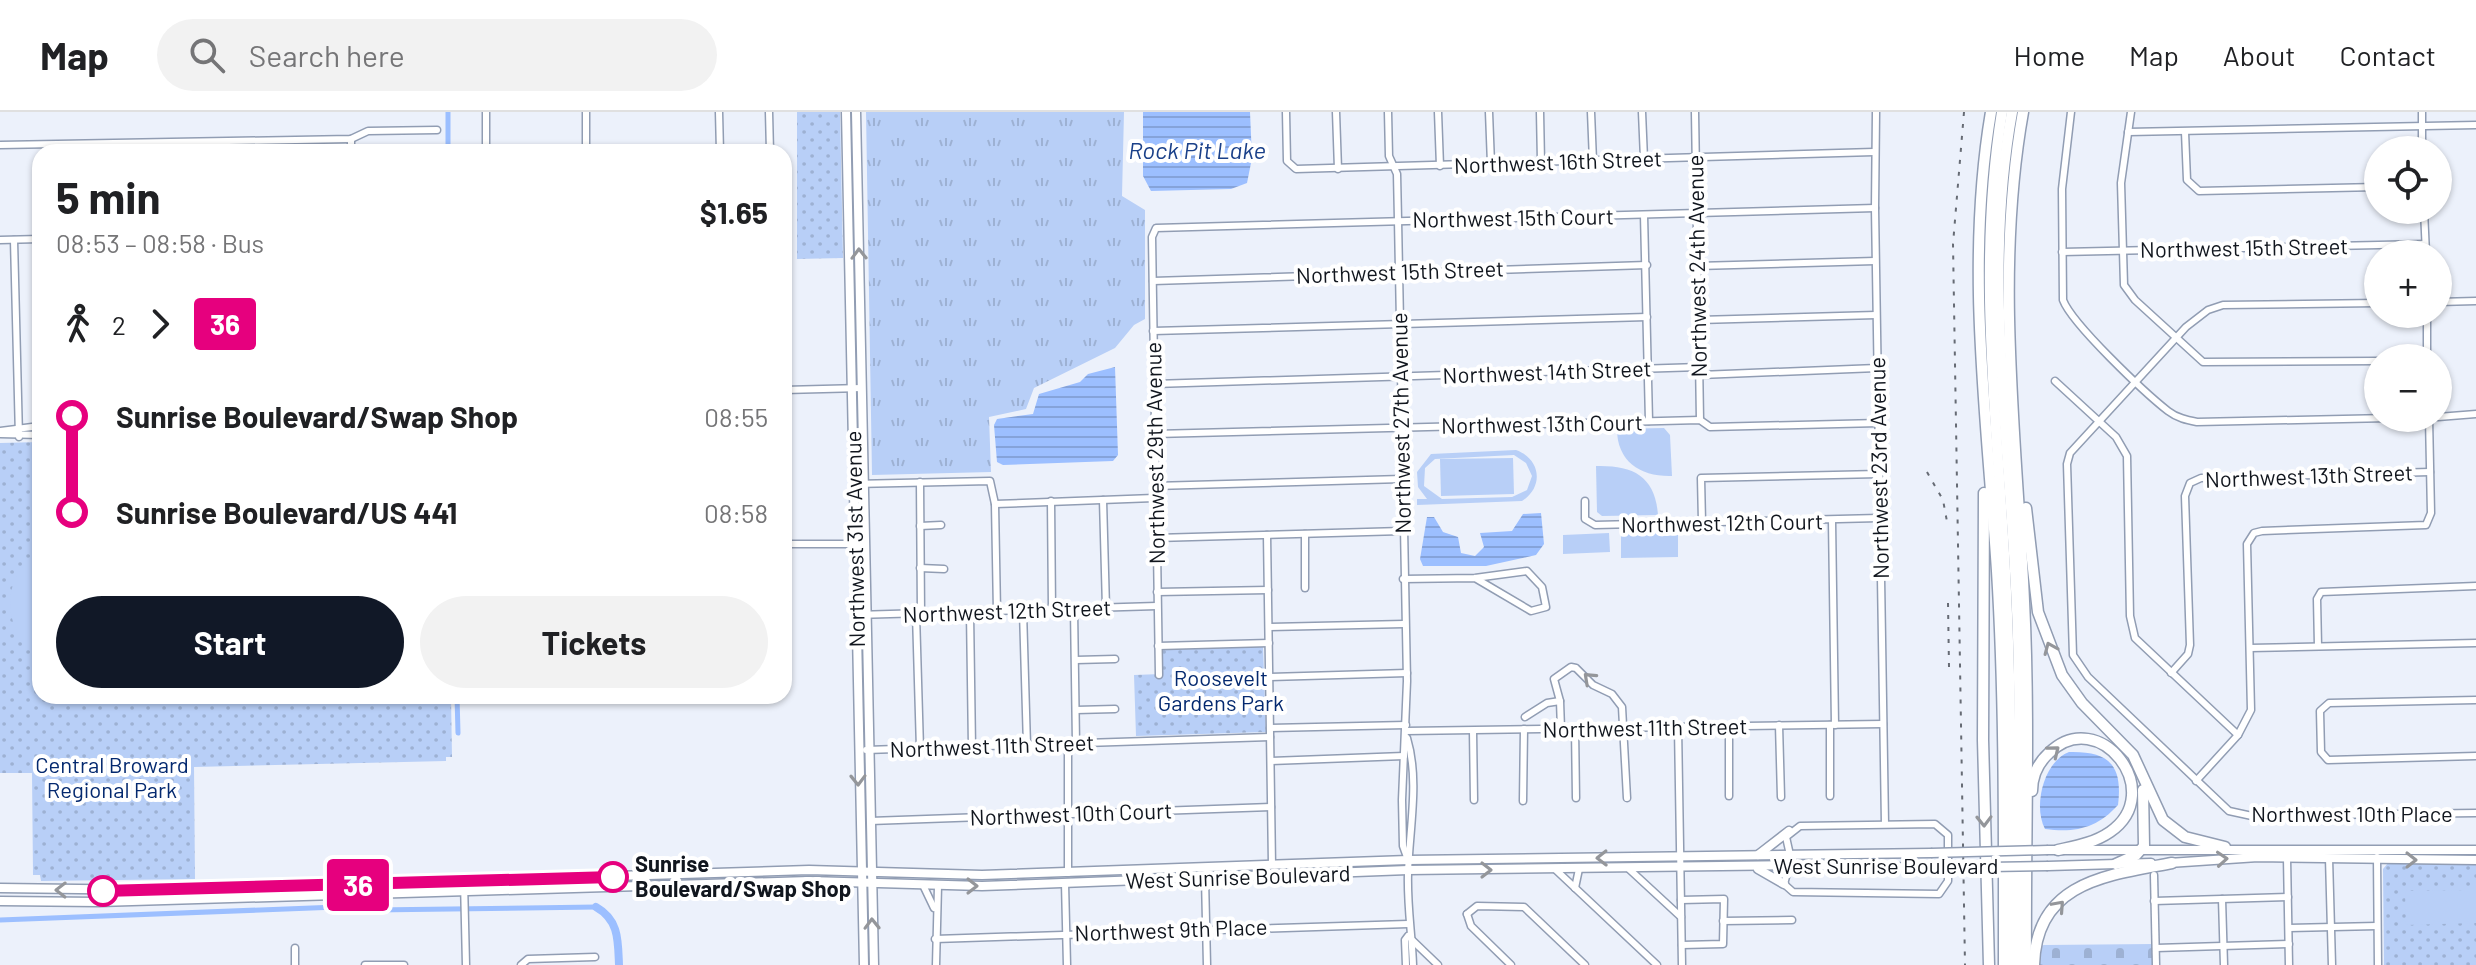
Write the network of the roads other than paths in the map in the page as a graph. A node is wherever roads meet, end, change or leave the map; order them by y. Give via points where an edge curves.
1 (486, 112) edge
2 (586, 112) edge
3 (719, 112) edge
4 (769, 112) edge
5 (853, 112) edge
6 (1286, 112) edge
7 (1336, 112) edge
8 (1388, 112) edge
9 (1438, 112) edge
10 (1489, 112) edge
11 (1540, 112) edge
12 (1591, 112) edge
13 (1642, 112) edge
14 (1695, 112) edge
15 (1876, 112) edge
16 (1993, 112) edge
17 (2002, 112) edge
18 (2012, 112) edge
19 (2023, 112) edge
20 (2071, 112) edge
21 (2131, 112) edge
22 (2422, 112) edge
23 (2476, 125) edge
24 (2422, 126) junction
25 (437, 130) dead end
26 (2128, 132) junction
27 (2185, 132) junction
28 (2422, 136) edge
29 (351, 139) junction
30 (32, 144) edge
31 (58, 144) edge
32 (351, 144) edge
33 (486, 144) edge
34 (586, 144) edge
35 (720, 144) edge
36 (770, 144) edge
37 (0, 145) edge
38 (1874, 152) junction
39 (1695, 158) junction
40 (1644, 159) junction
41 (1995, 159) junction
42 (1593, 161) junction
43 (1541, 162) junction
44 (1491, 164) junction
45 (1440, 166) junction
46 (1393, 167) junction
47 (1338, 169) junction
48 (2014, 171) junction
49 (2364, 187) edge
50 (1875, 208) junction
51 (1696, 213) junction
52 (1644, 215) junction
53 (1398, 220) junction
54 (1152, 232) joint
55 (32, 239) edge
56 (0, 240) edge
57 (14, 240) junction
58 (2364, 245) edge
59 (1998, 251) junction
60 (2122, 251) junction
61 (2062, 252) junction
62 (1875, 261) junction
63 (1647, 265) junction
64 (1697, 266) junction
65 (1399, 273) junction
66 (1153, 281) junction
67 (2476, 301) edge
68 (2452, 302) edge
69 (2364, 303) edge
70 (1876, 315) junction
71 (1647, 317) junction
72 (1699, 320) junction
73 (1400, 324) junction
74 (1153, 331) junction
75 (2176, 339) junction
76 (2364, 361) edge
77 (1877, 368) junction
78 (1647, 369) junction
79 (1700, 371) junction
80 (1400, 376) junction
81 (2055, 381) dead end
82 (2136, 381) junction
83 (1154, 384) junction
84 (857, 388) junction
85 (1983, 388) junction
86 (792, 390) edge
87 (2476, 414) edge
88 (2452, 416) edge
89 (2364, 419) edge
90 (1700, 420) junction
91 (1649, 421) junction
92 (2098, 421) junction
93 (1879, 423) junction
94 (2014, 423) junction
95 (32, 427) edge
96 (1401, 427) junction
97 (18, 428) junction
98 (2429, 432) edge
99 (0, 433) edge
100 (1155, 434) junction
101 (32, 436) edge
102 (19, 437) junction
103 (2430, 472) junction
104 (1879, 474) junction
105 (1402, 479) junction
106 (920, 482) junction
107 (859, 484) junction
108 (1154, 486) junction
109 (1154, 498) junction
110 (1103, 500) junction
111 (1051, 501) junction
112 (1585, 501) dead end
113 (995, 504) junction
114 (1879, 518) junction
115 (1832, 521) junction
116 (1702, 522) junction
117 (941, 525) dead end
118 (920, 526) junction
119 (1402, 531) junction
120 (1305, 534) junction
121 (1267, 535) junction
122 (1156, 538) junction
123 (792, 544) edge
124 (855, 544) junction
125 (865, 561) junction
126 (920, 568) junction
127 (944, 569) dead end
128 (1475, 578) junction
129 (1403, 579) junction
130 (2476, 586) edge
131 (1305, 588) dead end
132 (1268, 590) junction
133 (1157, 592) junction
134 (1157, 606) junction
135 (1106, 608) junction
136 (1074, 609) junction
137 (1052, 610) junction
138 (1023, 611) junction
139 (997, 612) junction
140 (970, 613) junction
141 (919, 614) junction
142 (861, 615) junction
143 (1404, 624) junction
144 (1269, 627) junction
145 (1269, 643) junction
146 (2476, 643) edge
147 (1158, 646) junction
148 (2318, 646) junction
149 (2250, 648) junction
150 (1115, 659) dead end
151 (1076, 660) junction
152 (1407, 673) junction
153 (2171, 673) junction
154 (1159, 675) dead end
155 (1270, 677) junction
156 (2476, 700) edge
157 (1560, 701) junction
158 (1115, 709) dead end
159 (1076, 710) junction
160 (1525, 717) dead end
161 (1883, 724) junction
162 (1779, 725) junction
163 (1832, 725) junction
164 (1729, 726) junction
165 (1678, 727) junction
166 (1270, 728) junction
167 (1575, 728) junction
168 (1626, 728) junction
169 (1524, 729) junction
170 (1561, 729) junction
171 (1406, 730) junction
172 (1473, 731) junction
173 (2238, 735) junction
174 (1270, 737) junction
175 (1068, 744) junction
176 (1076, 744) junction
177 (1027, 746) junction
178 (972, 748) junction
179 (920, 749) junction
180 (858, 750) junction
181 (869, 750) junction
182 (1404, 756) junction
183 (2476, 756) edge
184 (1271, 761) junction
185 (2142, 776) junction
186 (2196, 781) junction
187 (1729, 796) dead end
188 (1830, 796) dead end
189 (1781, 797) dead end
190 (1576, 798) dead end
191 (1627, 798) dead end
192 (1474, 800) dead end
193 (1523, 801) dead end
194 (1271, 807) junction
195 (1067, 813) junction
196 (2476, 813) edge
197 (870, 821) junction
198 (1885, 824) junction
199 (1789, 831) junction
200 (2225, 847) junction
201 (2142, 849) junction
202 (2377, 849) junction
203 (2053, 850) junction
204 (2476, 850) edge
205 (1985, 851) junction
206 (1790, 855) junction
207 (1756, 856) junction
208 (2287, 858) junction
209 (2329, 858) junction
210 (2377, 860) junction
211 (2476, 860) edge
212 (1680, 862) junction
213 (2172, 863) junction
214 (2116, 864) junction
215 (1272, 865) junction
216 (1408, 865) junction
217 (1750, 866) junction
218 (1789, 866) junction
219 (1985, 868) junction
220 (1579, 869) junction
221 (1629, 869) junction
222 (1556, 870) junction
223 (860, 871) junction
224 (871, 871) junction
225 (2154, 875) dead end
226 (2026, 877) junction
227 (1067, 878) junction
228 (1205, 878) junction
229 (1219, 878) junction
230 (464, 881) junction
231 (860, 883) junction
232 (871, 884) junction
233 (1784, 884) junction
234 (335, 885) junction
235 (923, 885) junction
236 (0, 886) edge
237 (938, 886) junction
238 (1575, 888) junction
239 (464, 896) junction
240 (260, 897) junction
241 (2288, 897) junction
242 (2222, 899) junction
243 (1681, 900) junction
244 (2154, 901) junction
245 (0, 903) edge
246 (1460, 910) dead end
247 (935, 911) junction
248 (1467, 914) junction
249 (1681, 917) junction
250 (1792, 920) dead end
251 (1723, 921) junction
252 (1408, 924) junction
253 (2377, 926) junction
254 (2331, 927) junction
255 (1205, 928) junction
256 (2289, 928) junction
257 (1066, 934) junction
258 (1410, 938) junction
259 (935, 939) junction
260 (2289, 944) junction
261 (1682, 945) junction
262 (2223, 946) junction
263 (295, 948) dead end
264 (2156, 948) junction
265 (1428, 955) junction
266 (595, 957) dead end
267 (571, 961) edge
268 (1413, 962) edge
269 (522, 964) edge
270 (295, 965) edge
271 (365, 965) edge
272 (404, 965) edge
273 (466, 965) edge
274 (864, 965) edge
275 (874, 965) edge
276 (936, 965) edge
277 (1067, 965) edge
278 (1207, 965) edge
279 (1406, 965) edge
280 (1438, 965) edge
281 (1511, 965) edge
282 (1585, 965) edge
283 (1657, 965) edge
284 (1682, 965) edge
285 (1989, 965) edge
286 (2004, 965) edge
287 (2011, 965) edge
288 (2018, 965) edge
289 (2026, 965) edge
290 (2034, 965) edge
291 (2156, 965) edge
292 (2224, 965) edge
293 (2289, 965) edge
294 (2332, 965) edge
295 (2378, 965) edge

1 - 33 street
2 - 34 street
3 - 35 street
4 - 36 street
5 - 84 main road, Northwest 31st Avenue
6 - 47 street, Northwest 16th Street via 1290,167
7 - 47 street
8 - 46 street, Northwest 27th Avenue
9 - 45 street
10 - 44 street
11 - 43 street
12 - 42 street
13 - 40 street
14 - 39 street, Northwest 24th Avenue
15 - 38 street, Northwest 23rd Avenue
16 - 41 highway
16 - 85 highway via 1977,240
17 - 41 highway
18 - 59 highway
19 - 48 highway
20 - 61 street via 2062,189
21 - 26 street
22 - 24 street
23 - 24 street
24 - 27 street
24 - 28 street
25 - 29 street via 368,131
26 - 27 street
26 - 60 street via 2121,183
27 - 49 street via 2187,180 2199,191
29 - 31 street
29 - 32 street
30 - 37 street
38 - 39 street, Northwest 16th Street
38 - 50 street, Northwest 23rd Avenue
39 - 40 street, Northwest 16th Street
39 - 51 street, Northwest 24th Avenue
40 - 42 street, Northwest 16th Street
41 - 287 highway via 1987,281 2008,633
42 - 43 street, Northwest 16th Street
43 - 44 street, Northwest 16th Street
44 - 45 street, Northwest 16th Street
45 - 46 street, Northwest 16th Street
46 - 47 street, Northwest 16th Street
46 - 53 street, Northwest 27th Avenue
48 - 59 highway
48 - 94 highway via 2008,284
50 - 51 street, Northwest 15th Court
50 - 62 street, Northwest 23rd Avenue
51 - 52 street, Northwest 15th Court
51 - 64 street, Northwest 24th Avenue
52 - 53 street, Northwest 15th Court
52 - 63 street
53 - 54 street, Northwest 15th Court via 1162,227
53 - 65 street, Northwest 27th Avenue
54 - 66 street, Northwest 29th Avenue
55 - 57 street
56 - 57 street
57 - 97 street
58 - 60 street, Northwest 15th Street
59 - 288 highway via 2018,636
60 - 61 street, Northwest 15th Street
60 - 75 street via 2124,285
61 - 82 street via 2065,306
62 - 64 street
62 - 70 street, Northwest 23rd Avenue
63 - 65 street, Northwest 15th Street
63 - 71 street
64 - 72 street, Northwest 24th Avenue
65 - 66 street, Northwest 15th Street
65 - 73 street, Northwest 27th Avenue
66 - 74 street, Northwest 29th Avenue
67 - 68 street
69 - 75 street via 2223,305 2208,310
70 - 72 street
70 - 77 street, Northwest 23rd Avenue
71 - 73 street
71 - 78 street
72 - 79 street, Northwest 24th Avenue
73 - 74 street
73 - 80 street, Northwest 27th Avenue
74 - 83 street, Northwest 29th Avenue
75 - 76 street via 2203,362 2214,364
75 - 82 street
77 - 79 street, Northwest 14th Street
77 - 93 street, Northwest 23rd Avenue
78 - 79 street, Northwest 14th Street
78 - 80 street, Northwest 14th Street
78 - 91 street
79 - 90 street, Northwest 24th Avenue
80 - 83 street, Northwest 14th Street
80 - 96 street, Northwest 27th Avenue
81 - 92 street
82 - 89 street via 2170,412 2197,422
82 - 92 street
83 - 100 street, Northwest 29th Avenue
84 - 86 street
84 - 107 main road, Northwest 31st Avenue
85 -> 205 highway
85 - 286 highway via 2000,640
87 - 88 street
90 - 91 street, Northwest 13th Court
90 - 93 street, Northwest 13th Court via 1710,427
91 - 96 street, Northwest 13th Court
92 - 153 street via 2127,456 2132,630 2141,646
92 - 186 street via 2067,464 2073,655 2088,677
93 - 104 street, Northwest 23rd Avenue
185 -> 94 highway via 2130,750 2072,689 2046,641 2035,598
94 - 226 highway via 2026,636
95 - 97 street
96 - 100 street, Northwest 13th Court
96 - 105 street, Northwest 27th Avenue
97 - 99 street
97 - 102 street
98 - 103 street
99 - 102 street
100 - 108 street, Northwest 29th Avenue
101 - 102 street
103 - 149 street via 2431,513 2426,525 2251,535
103 - 153 street, Northwest 13th Street via 2201,478 2190,483 2185,496 2190,645
104 - 114 street, Northwest 23rd Avenue
104 - 116 street via 1701,478
105 - 108 street
105 - 119 street, Northwest 27th Avenue
106 - 107 street
106 - 113 street via 990,481
106 - 118 street
107 - 124 main road, Northwest 31st Avenue
107 - 125 main road, Northwest 31st Avenue
108 - 109 street, Northwest 29th Avenue
109 - 110 street
109 - 122 street, Northwest 29th Avenue
110 - 111 street
110 - 135 street
111 - 113 street
111 - 137 street
112 - 116 street, Northwest 12th Court via 1585,519 1595,525
113 - 139 street
114 - 115 street, Northwest 12th Court
114 - 161 street, Northwest 23rd Avenue
115 - 116 street, Northwest 12th Court
115 - 163 street
117 - 118 street
118 - 126 street
119 - 120 street
119 - 129 street, Northwest 27th Avenue
120 - 121 street
120 - 131 street
121 - 122 street
121 - 132 street
122 - 133 street, Northwest 29th Avenue
123 - 124 street
124 - 125 main road
124 - 142 main road, Northwest 31st Avenue
125 - 142 main road, Northwest 31st Avenue
126 - 127 street
126 - 141 street
128 - 128 street via 1527,571 1542,587 1546,607 1531,611
128 - 129 street
129 - 143 street, Northwest 27th Avenue
130 - 148 street via 2321,592
132 - 133 street
132 - 144 street
133 - 134 street, Northwest 29th Avenue
134 - 135 street, Northwest 12th Street
134 - 147 street, Northwest 29th Avenue
135 - 136 street, Northwest 12th Street
136 - 137 street, Northwest 12th Street
136 - 151 street
137 - 138 street, Northwest 12th Street
138 - 139 street, Northwest 12th Street
138 - 177 street
139 - 140 street, Northwest 12th Street
140 - 141 street, Northwest 12th Street
140 - 178 street
141 - 142 street, Northwest 12th Street
141 - 179 street
142 - 180 main road, Northwest 31st Avenue
142 - 181 main road, Northwest 31st Avenue
143 - 144 street
143 - 152 street, Northwest 27th Avenue
144 - 145 street
145 - 147 street
145 - 155 street
146 - 148 street
147 - 154 street, Northwest 29th Avenue
148 - 149 street
149 - 173 street via 2251,710
150 - 151 street
151 - 159 street
152 - 155 street
152 - 171 street, Northwest 27th Avenue
153 - 173 street
155 - 166 street
156 - 183 street via 2329,703 2320,711 2323,757 2328,760
157 - 160 street
168 -> 157 street via 1617,700 1576,668 1554,679
157 - 170 street
158 - 159 street
159 - 176 street
161 - 163 street, Northwest 11th Street
161 - 198 street, Northwest 23rd Avenue
162 - 163 street, Northwest 11th Street
162 - 164 street, Northwest 11th Street
162 - 189 street
163 - 188 street
164 - 165 street, Northwest 11th Street
164 - 187 street
165 - 168 street, Northwest 11th Street
165 - 212 street
166 - 171 street, Northwest 11th Street
166 - 174 street
167 - 168 street, Northwest 11th Street
167 - 170 street, Northwest 11th Street
167 - 190 street
168 - 191 street
169 - 170 street, Northwest 11th Street
169 - 172 street, Northwest 11th Street
169 - 193 street
171 - 172 street, Northwest 11th Street
171 - 182 street, Northwest 27th Avenue
171 - 216 street, Northwest 27th Avenue via 1411,769
172 - 192 street
173 - 186 street
174 - 176 street, Northwest 11th Street
174 - 184 street
175 - 176 street, Northwest 11th Street
175 - 177 street, Northwest 11th Street
175 - 195 street
177 - 178 street, Northwest 11th Street
178 - 179 street, Northwest 11th Street
179 - 181 street, Northwest 11th Street
180 - 181 street, Northwest 11th Street
180 -> 223 main road, Northwest 31st Avenue
181 - 197 main road, Northwest 31st Avenue
182 - 184 street
182 - 216 street, Northwest 27th Avenue via 1403,846
184 - 194 street
185 - 200 highway via 2156,811 2171,828 2192,840
185 - 201 highway
186 - 196 street, Northwest 10th Place via 2229,811 2252,816
194 - 195 street, Northwest 10th Court
194 - 215 street
195 - 197 street, Northwest 10th Court
195 - 227 street
197 - 224 main road, Northwest 31st Avenue
198 - 199 street via 1804,825
198 - 233 street via 1935,824 1946,829 1948,881 1943,891 1802,893
199 - 206 street via 1785,844
199 - 207 main road
200 - 201 main road, West Sunrise Boulevard
200 - 202 main road, West Sunrise Boulevard
201 - 203 main road, West Sunrise Boulevard
201 - 214 highway
202 - 204 main road, West Sunrise Boulevard
202 - 210 street
203 - 205 main road, West Sunrise Boulevard, bridge
226 -> 203 highway via 2032,784 2038,767 2066,742 2104,744 2130,772 2128,812 2107,834
205 - 206 main road, West Sunrise Boulevard, bridge
205 - 219 highway, bridge
206 - 207 main road, West Sunrise Boulevard
207 - 212 main road, West Sunrise Boulevard
208 - 209 main road, West Sunrise Boulevard
213 -> 208 main road, West Sunrise Boulevard
208 - 241 street
209 - 210 main road, West Sunrise Boulevard
209 - 254 street
210 -> 211 main road, West Sunrise Boulevard
210 - 253 street
212 -> 216 main road, West Sunrise Boulevard
212 - 217 main road, West Sunrise Boulevard
212 - 221 main road, West Sunrise Boulevard
212 - 243 street
213 - 214 main road, West Sunrise Boulevard
290 -> 213 highway via 2046,922 2076,889 2113,872
214 - 219 main road, West Sunrise Boulevard, bridge
215 - 216 main road, West Sunrise Boulevard
215 - 227 main road, West Sunrise Boulevard via 1079,873
215 - 229 main road
216 -> 222 main road, West Sunrise Boulevard
216 - 229 main road, West Sunrise Boulevard
216 - 252 street, Northwest 27th Avenue
217 - 218 main road, West Sunrise Boulevard
217 - 233 main road
218 - 219 main road, West Sunrise Boulevard, bridge
218 - 233 street
219 - 285 highway
220 - 221 main road, West Sunrise Boulevard
220 - 222 main road, West Sunrise Boulevard
220 - 238 street
221 - 249 street
222 - 238 street
223 - 224 main road, West Sunrise Boulevard
223 - 230 main road, West Sunrise Boulevard
223 - 231 main road, Northwest 31st Avenue
224 - 227 main road, West Sunrise Boulevard
224 - 232 main road, Northwest 31st Avenue
225 - 244 street
226 - 289 highway
227 - 228 main road, West Sunrise Boulevard
237 -> 227 main road, West Sunrise Boulevard via 1051,883
227 - 257 street
228 - 229 main road, West Sunrise Boulevard
228 - 255 street
230 - 234 main road, West Sunrise Boulevard
230 - 239 street
231 - 232 main road, West Sunrise Boulevard
231 - 239 main road, West Sunrise Boulevard
231 - 274 main road, Northwest 31st Avenue
232 - 235 main road, West Sunrise Boulevard
275 -> 232 main road, Northwest 31st Avenue
234 -> 236 main road, West Sunrise Boulevard
234 - 240 main road
235 - 237 main road, West Sunrise Boulevard
235 - 247 street
237 - 247 street
238 - 283 street
239 - 240 main road, West Sunrise Boulevard
239 - 273 street
240 - 245 main road, West Sunrise Boulevard
241 - 242 street
241 - 256 street
242 - 244 street
242 - 262 street
243 - 249 street
243 - 251 street via 1724,899
244 - 264 street
246 - 248 street
247 - 259 street
248 - 281 street via 1471,926
248 - 282 street via 1477,906 1529,908
249 - 261 street
250 - 251 street
251 - 261 street via 1723,944
252 - 255 street, Northwest 9th Place
252 - 258 street, Northwest 27th Avenue
253 - 254 street
253 - 295 street
254 - 256 street
254 - 294 street
255 - 257 street, Northwest 9th Place
255 - 278 street
256 - 260 street
257 - 259 street, Northwest 9th Place
257 - 277 street
258 - 265 street
258 - 268 street, Northwest 27th Avenue
258 - 279 street, Northwest 27th Avenue via 1405,940
259 - 276 street
260 - 262 street
260 - 293 street
261 - 284 street
262 - 264 street
262 - 292 street
263 - 270 street
264 - 291 street
265 - 268 street via 1419,954
265 - 280 street
266 - 267 street
267 - 269 street
271 - 272 street

